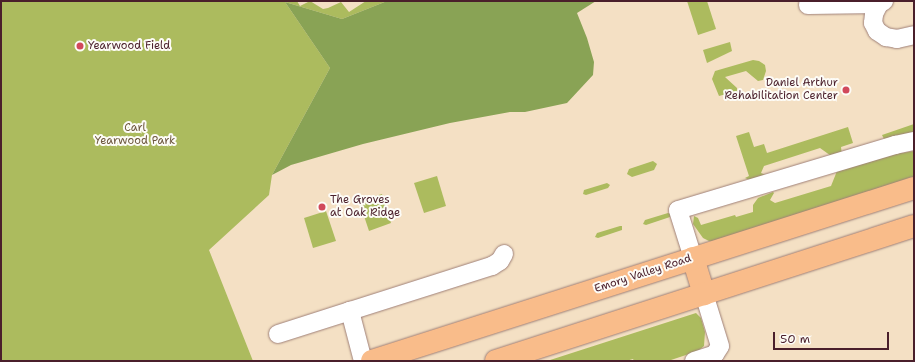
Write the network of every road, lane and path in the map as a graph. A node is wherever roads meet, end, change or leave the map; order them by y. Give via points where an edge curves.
1 (881, 2) edge
2 (808, 5) dead end
3 (914, 35) edge
4 (914, 141) edge
5 (914, 188) edge
6 (914, 226) edge
7 (504, 254) dead end
8 (693, 258) junction
9 (704, 294) junction
10 (350, 311) junction
11 (278, 334) dead end
12 (363, 361) edge
13 (372, 361) edge
14 (496, 361) edge
15 (694, 361) edge

1 - 2 lane
1 - 3 lane via 874,14 873,23 877,31 886,37 897,39
4 - 8 lane via 678,210
5 - 8 main road, Emory Valley Road
6 - 9 main road
7 - 10 lane via 500,262 492,266
8 - 9 main road
8 - 13 main road, Emory Valley Road
9 - 14 main road
9 - 15 lane via 720,346 715,354
10 - 11 lane
10 - 12 lane

